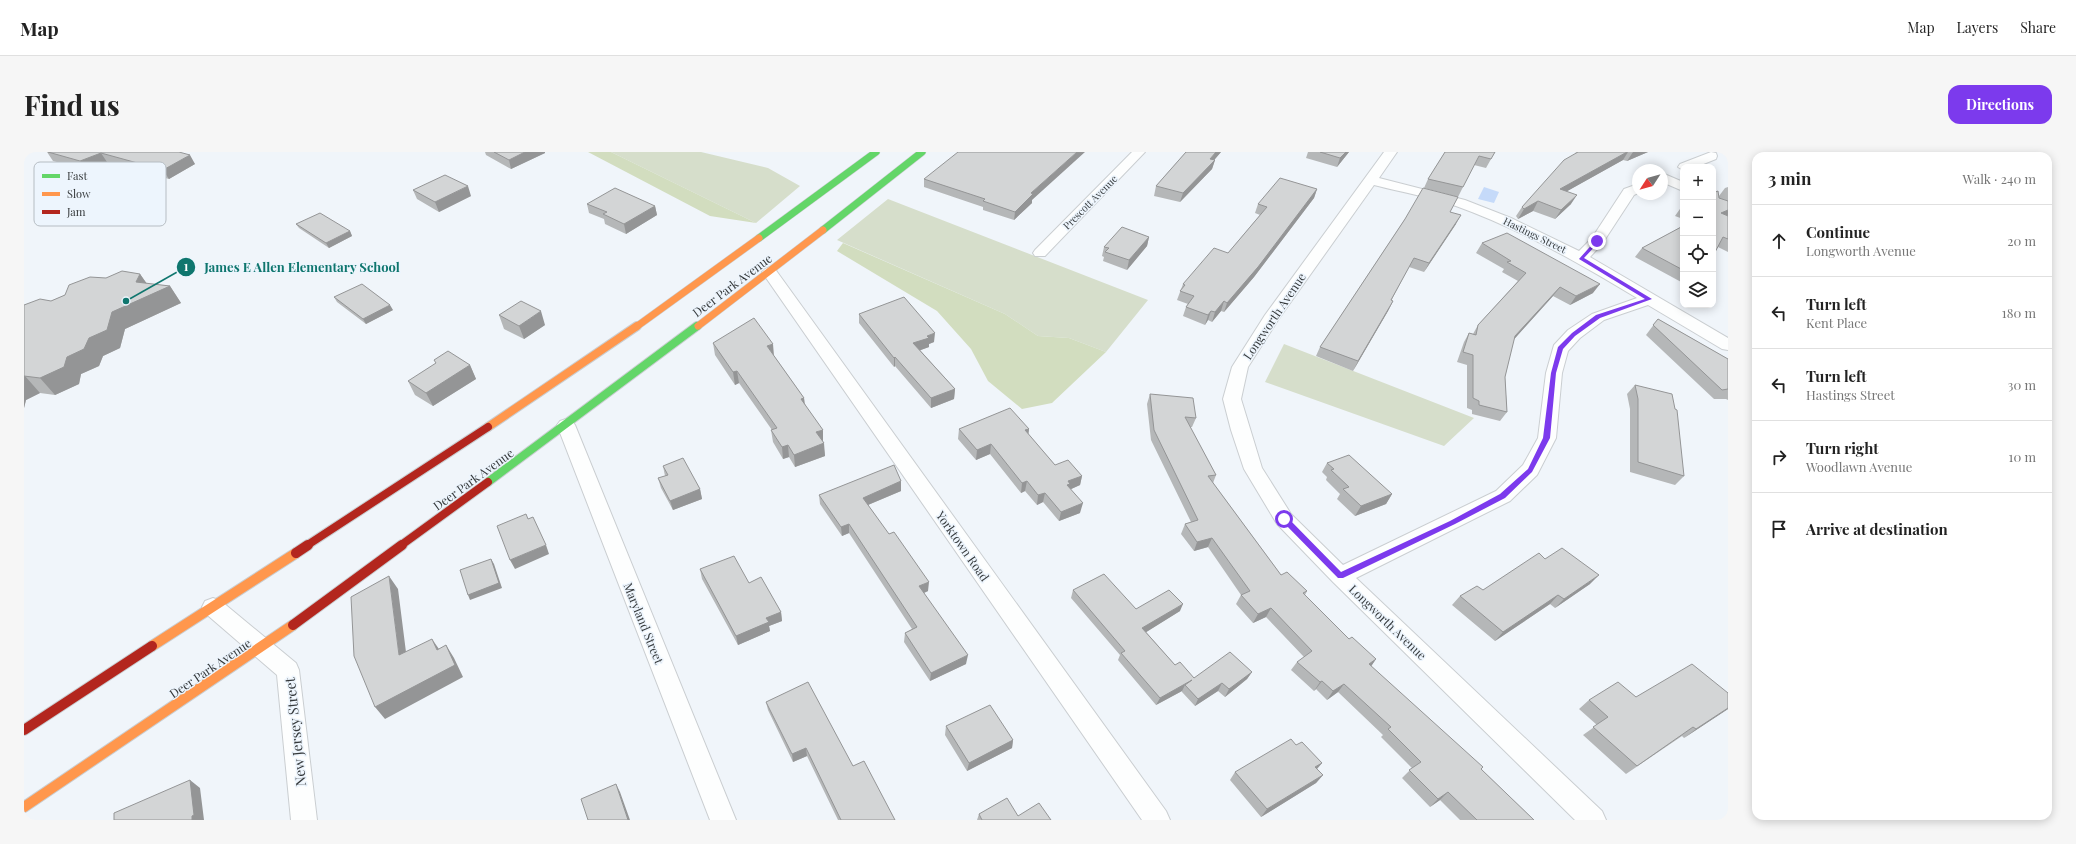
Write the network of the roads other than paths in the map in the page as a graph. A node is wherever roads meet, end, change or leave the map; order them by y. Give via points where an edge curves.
1 (876, 152) edge
2 (922, 152) edge
3 (1139, 152) edge
4 (1391, 152) edge
5 (1711, 156) dead end
6 (1691, 164) edge
7 (1680, 169) edge
8 (1668, 174) edge
9 (1370, 180) junction
10 (1668, 180) edge
11 (1680, 185) edge
12 (1632, 191) edge
13 (1040, 252) dead end
14 (1581, 258) junction
15 (770, 272) junction
16 (1649, 299) junction
17 (1728, 346) edge
18 (566, 426) junction
19 (1340, 576) junction
20 (213, 607) junction
21 (261, 648) junction
22 (24, 730) edge
23 (24, 807) edge
24 (304, 820) edge
25 (723, 820) edge
26 (1157, 820) edge
27 (1593, 820) edge

1 - 20 main road, Deer Park Avenue via 653,316
2 - 15 main road, Deer Park Avenue
3 - 13 street, Prescott Avenue
4 - 9 street, Longworth Avenue
5 - 6 street
7 - 8 street
9 - 14 street, Hastings Street via 1460,203 1506,221
9 - 19 street, Longworth Avenue via 1267,324 1240,367 1232,399 1253,468 1284,519
10 - 11 street
12 - 14 street via 1597,241
14 - 16 street, Hastings Street
15 - 18 main road, Deer Park Avenue
15 - 26 street, Yorktown Road
16 - 17 street, Hastings Street
16 - 19 street via 1598,317 1574,334 1560,349 1554,373 1546,438 1530,470 1503,496
18 - 21 main road, Deer Park Avenue
18 - 25 street, Maryland Street
19 - 27 street, Longworth Avenue
20 - 21 street, New Jersey Street
20 - 22 main road, Deer Park Avenue
21 - 23 main road, Deer Park Avenue
21 - 24 street, New Jersey Street via 288,670

